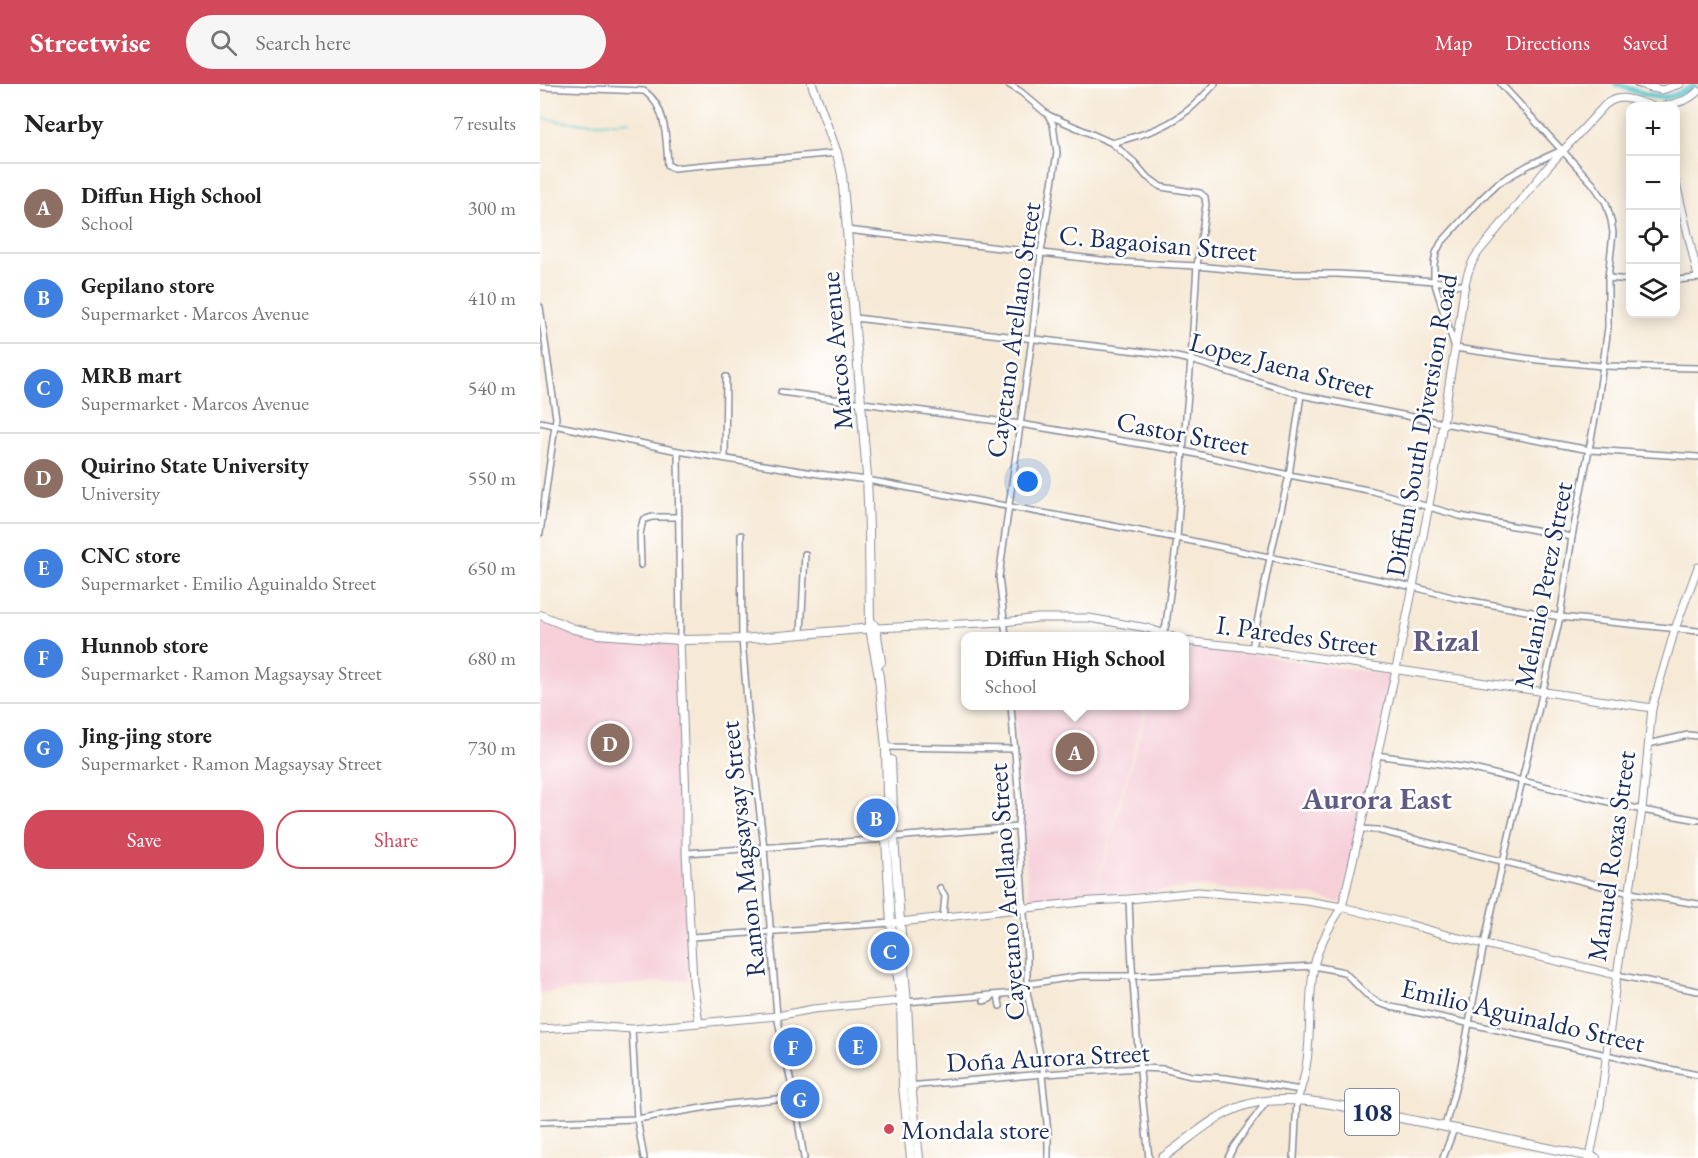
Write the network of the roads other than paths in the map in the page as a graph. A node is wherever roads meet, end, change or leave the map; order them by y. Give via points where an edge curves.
1 (812, 84) edge
2 (1008, 84) edge
3 (1215, 84) edge
4 (1501, 84) edge
5 (1636, 84) edge
6 (1680, 84) edge
7 (1649, 86) edge
8 (540, 87) edge
9 (1698, 91) edge
10 (1638, 102) edge
11 (1680, 102) edge
12 (1048, 116) junction
13 (1112, 143) junction
14 (1563, 151) junction
15 (837, 153) junction
16 (1680, 200) edge
17 (847, 230) junction
18 (1041, 252) junction
19 (1197, 266) junction
20 (1608, 278) junction
21 (1698, 278) edge
22 (1626, 280) edge
23 (1680, 280) edge
24 (1434, 281) junction
25 (1466, 286) junction
26 (540, 307) edge
27 (855, 318) junction
28 (1032, 339) junction
29 (1455, 348) junction
30 (1191, 360) junction
31 (1602, 366) junction
32 (1698, 368) edge
33 (726, 377) dead end
34 (781, 392) dead end
35 (1301, 395) junction
36 (862, 401) junction
37 (540, 422) edge
38 (1443, 423) junction
39 (1020, 424) junction
40 (555, 426) junction
41 (1590, 450) junction
42 (678, 451) junction
43 (1183, 451) junction
44 (1698, 457) edge
45 (725, 458) junction
46 (1289, 475) junction
47 (867, 480) junction
48 (1010, 506) junction
49 (1428, 507) junction
50 (679, 518) junction
51 (540, 533) edge
52 (741, 535) dead end
53 (1572, 537) junction
54 (1177, 538) junction
55 (805, 554) dead end
56 (1270, 558) junction
57 (641, 565) dead end
58 (1698, 567) edge
59 (1413, 587) junction
60 (540, 615) edge
61 (1560, 617) junction
62 (1005, 622) junction
63 (872, 625) junction
64 (1675, 629) junction
65 (1698, 631) edge
66 (1006, 632) edge
67 (1155, 632) edge
68 (1162, 632) edge
69 (801, 633) junction
70 (680, 639) junction
71 (742, 639) junction
72 (1189, 641) edge
73 (1252, 648) junction
74 (1396, 670) junction
75 (1543, 692) junction
76 (1652, 708) junction
77 (1011, 710) edge
78 (1698, 736) edge
79 (1648, 744) junction
80 (888, 747) junction
81 (1015, 749) junction
82 (1376, 755) junction
83 (1522, 781) junction
84 (1642, 810) junction
85 (1698, 820) edge
86 (1018, 827) junction
87 (1360, 829) junction
88 (890, 838) junction
89 (764, 848) junction
90 (686, 853) junction
91 (1503, 862) junction
92 (940, 888) dead end
93 (1629, 893) junction
94 (1129, 899) junction
95 (1698, 904) edge
96 (1342, 907) junction
97 (1023, 908) junction
98 (942, 917) junction
99 (895, 923) junction
100 (770, 932) junction
101 (691, 937) junction
102 (1484, 944) junction
103 (1314, 966) junction
104 (1617, 975) junction
105 (1132, 976) junction
106 (1028, 984) junction
107 (1698, 991) edge
108 (1027, 992) junction
109 (995, 995) junction
110 (904, 1002) junction
111 (984, 1002) dead end
112 (1000, 1006) dead end
113 (777, 1016) junction
114 (699, 1023) junction
115 (1469, 1023) junction
116 (540, 1029) edge
117 (632, 1029) junction
118 (1606, 1056) junction
119 (1139, 1068) junction
120 (1043, 1075) junction
121 (1698, 1075) edge
122 (907, 1086) junction
123 (1301, 1090) junction
124 (794, 1097) junction
125 (1297, 1099) junction
126 (1267, 1101) junction
127 (637, 1119) junction
128 (540, 1122) edge
129 (1449, 1127) junction
130 (1593, 1157) edge
131 (644, 1158) edge
132 (804, 1158) edge
133 (911, 1158) edge
134 (919, 1158) edge
135 (1048, 1158) edge
136 (1149, 1158) edge
137 (1162, 1158) edge
138 (1228, 1158) edge
139 (1294, 1158) edge
140 (1443, 1158) edge

1 - 15 main road, Marcos Avenue
2 - 12 street
3 - 13 street via 1184,114 1165,126
4 - 14 street, Melanio Perez Street
5 - 7 street
6 - 7 street via 1662,90
8 - 15 street via 644,91 662,116 668,165 673,168
9 - 11 street
10 - 14 street, Diffun South Diversion Road via 1612,99
12 - 13 street
12 - 18 street, Cayetano Arellano Street via 1057,153
13 - 19 street via 1161,187 1205,197
14 - 20 street, Melanio Perez Street via 1606,203 1613,233
14 - 24 street via 1516,172 1481,199 1441,243 1434,264
14 - 25 street, Diffun South Diversion Road via 1477,254
15 - 17 main road, Marcos Avenue
16 - 21 street
17 - 18 street, C. Bagaoisan Street
17 - 27 main road, Marcos Avenue
18 - 19 street, C. Bagaoisan Street via 1118,262
18 - 28 street, Cayetano Arellano Street
19 - 24 street, C. Bagaoisan Street
19 - 30 street
20 - 22 street
20 - 31 street, Melanio Perez Street via 1608,327
21 - 23 street
24 - 25 street, C. Bagaoisan Street
24 - 29 street
25 - 29 street, Diffun South Diversion Road
26 - 40 street
27 - 28 street, Lopez Jaena Street
27 - 36 main road, Marcos Avenue
28 - 30 street, Lopez Jaena Street
28 - 39 street, Cayetano Arellano Street
29 - 31 street
29 - 38 street, Diffun South Diversion Road
30 - 35 street, Lopez Jaena Street
30 - 43 street
31 - 32 street
31 - 41 street, Melanio Perez Street
33 - 45 street
34 - 36 street, Castor Street
35 - 38 street, Lopez Jaena Street
35 - 46 street
36 - 39 street, Castor Street
36 - 47 main road, Marcos Avenue
37 - 40 street
38 - 41 street, Lopez Jaena Street
38 - 49 street, Diffun South Diversion Road
39 - 43 street, Castor Street
39 - 48 street, Cayetano Arellano Street
40 - 42 street
40 - 51 street
41 - 44 street, Lopez Jaena Street
41 - 53 street, Melanio Perez Street
42 - 45 street
42 - 50 street
43 - 46 street, Castor Street
43 - 54 street
45 - 47 street
46 - 49 street, Castor Street via 1373,491
46 - 56 street
47 - 48 street
47 - 63 main road, Marcos Avenue
48 - 54 street
48 - 62 street, Cayetano Arellano Street via 999,577
49 - 53 street, Castor Street
49 - 59 street, Diffun South Diversion Road
50 - 57 street via 643,520
50 - 70 street
52 - 71 street, Ramon Magsaysay Street
53 - 61 street, Melanio Perez Street
54 - 56 street
54 - 68 street
55 - 69 street
56 - 59 street
56 - 73 street
58 - 64 street, Manuel Roxas Street
59 - 61 street
59 - 74 street, Diffun South Diversion Road
60 - 70 main road via 574,629 597,633
61 - 64 street
61 - 75 street, Melanio Perez Street
62 - 63 street
62 - 66 street, Cayetano Arellano Street
62 - 67 street via 1089,618
63 - 69 main road
63 - 80 main road, Marcos Avenue
64 - 65 street
64 - 76 street, Manuel Roxas Street
69 - 71 main road
70 - 71 main road
70 - 90 street
71 - 89 street, Ramon Magsaysay Street
72 - 73 street, I. Paredes Street
73 - 74 street, I. Paredes Street
74 - 75 street, I. Paredes Street
74 - 82 street, Diffun South Diversion Road
75 - 76 street, I. Paredes Street
75 - 83 street, Melanio Perez Street
76 - 79 street, Manuel Roxas Street
77 - 81 street, Cayetano Arellano Street
78 - 79 street
79 - 84 street, Manuel Roxas Street
80 - 81 street
80 - 88 main road, Marcos Avenue
81 - 86 street, Cayetano Arellano Street
82 - 83 street via 1468,768
82 - 87 street, Diffun South Diversion Road
83 - 84 street
83 - 91 street, Melanio Perez Street
84 - 85 street
84 - 93 street, Manuel Roxas Street
86 - 88 street
86 - 97 street, Cayetano Arellano Street
87 - 91 street
87 - 96 street, Diffun South Diversion Road
88 - 89 street
88 - 99 main road, Marcos Avenue
89 - 90 street
89 - 100 street, Ramon Magsaysay Street
90 - 101 street
91 - 93 street
91 - 102 street, Melanio Perez Street
92 - 98 street via 945,896
93 - 95 street
93 - 104 street, Manuel Roxas Street
94 - 96 street via 1197,892
94 - 97 street
94 - 105 street
96 - 102 street
96 - 103 street, Diffun South Diversion Road via 1329,926
97 - 98 street
97 - 106 street, Cayetano Arellano Street
98 - 99 street
99 - 100 street
99 - 110 main road, Marcos Avenue
100 - 101 street
100 - 113 street, Ramon Magsaysay Street
101 - 114 street
102 - 104 street
102 - 115 street, Melanio Perez Street
103 - 105 street, Emilio Aguinaldo Street
103 - 115 street, Emilio Aguinaldo Street via 1344,972 1379,1003
103 - 123 street, Diffun South Diversion Road via 1309,1045
104 - 107 street
104 - 118 street, Manuel Roxas Street
105 - 106 street, Emilio Aguinaldo Street via 1081,976
105 - 119 street
106 - 108 street, Cayetano Arellano Street
108 - 109 street
108 - 120 street, Cayetano Arellano Street
109 - 110 street
109 - 111 street
109 - 112 street
110 - 113 street via 813,1009
110 - 122 main road, Marcos Avenue
113 - 114 street
113 - 124 street, Ramon Magsaysay Street
114 - 117 street
115 - 118 street, Emilio Aguinaldo Street
115 - 129 street, Melanio Perez Street
116 - 117 street
117 - 127 street
118 - 121 street, Emilio Aguinaldo Street
118 - 130 street, Manuel Roxas Street
119 - 120 street, Doña Aurora Street
119 - 123 street, Doña Aurora Street
119 - 136 street
120 - 122 street, Doña Aurora Street
120 - 135 street, Cayetano Arellano Street
122 - 133 main road, Marcos Avenue
122 - 134 main road, Marcos Avenue
123 - 125 street, Diffun South Diversion Road
124 - 127 street
124 - 132 street, Ramon Magsaysay Street
125 - 126 main road, 108
125 - 129 main road, 108
125 - 139 street
126 - 137 main road, 108 via 1224,1113
126 - 138 street
127 - 128 street
127 - 131 street
129 - 130 main road, 108
129 - 140 street, Melanio Perez Street

